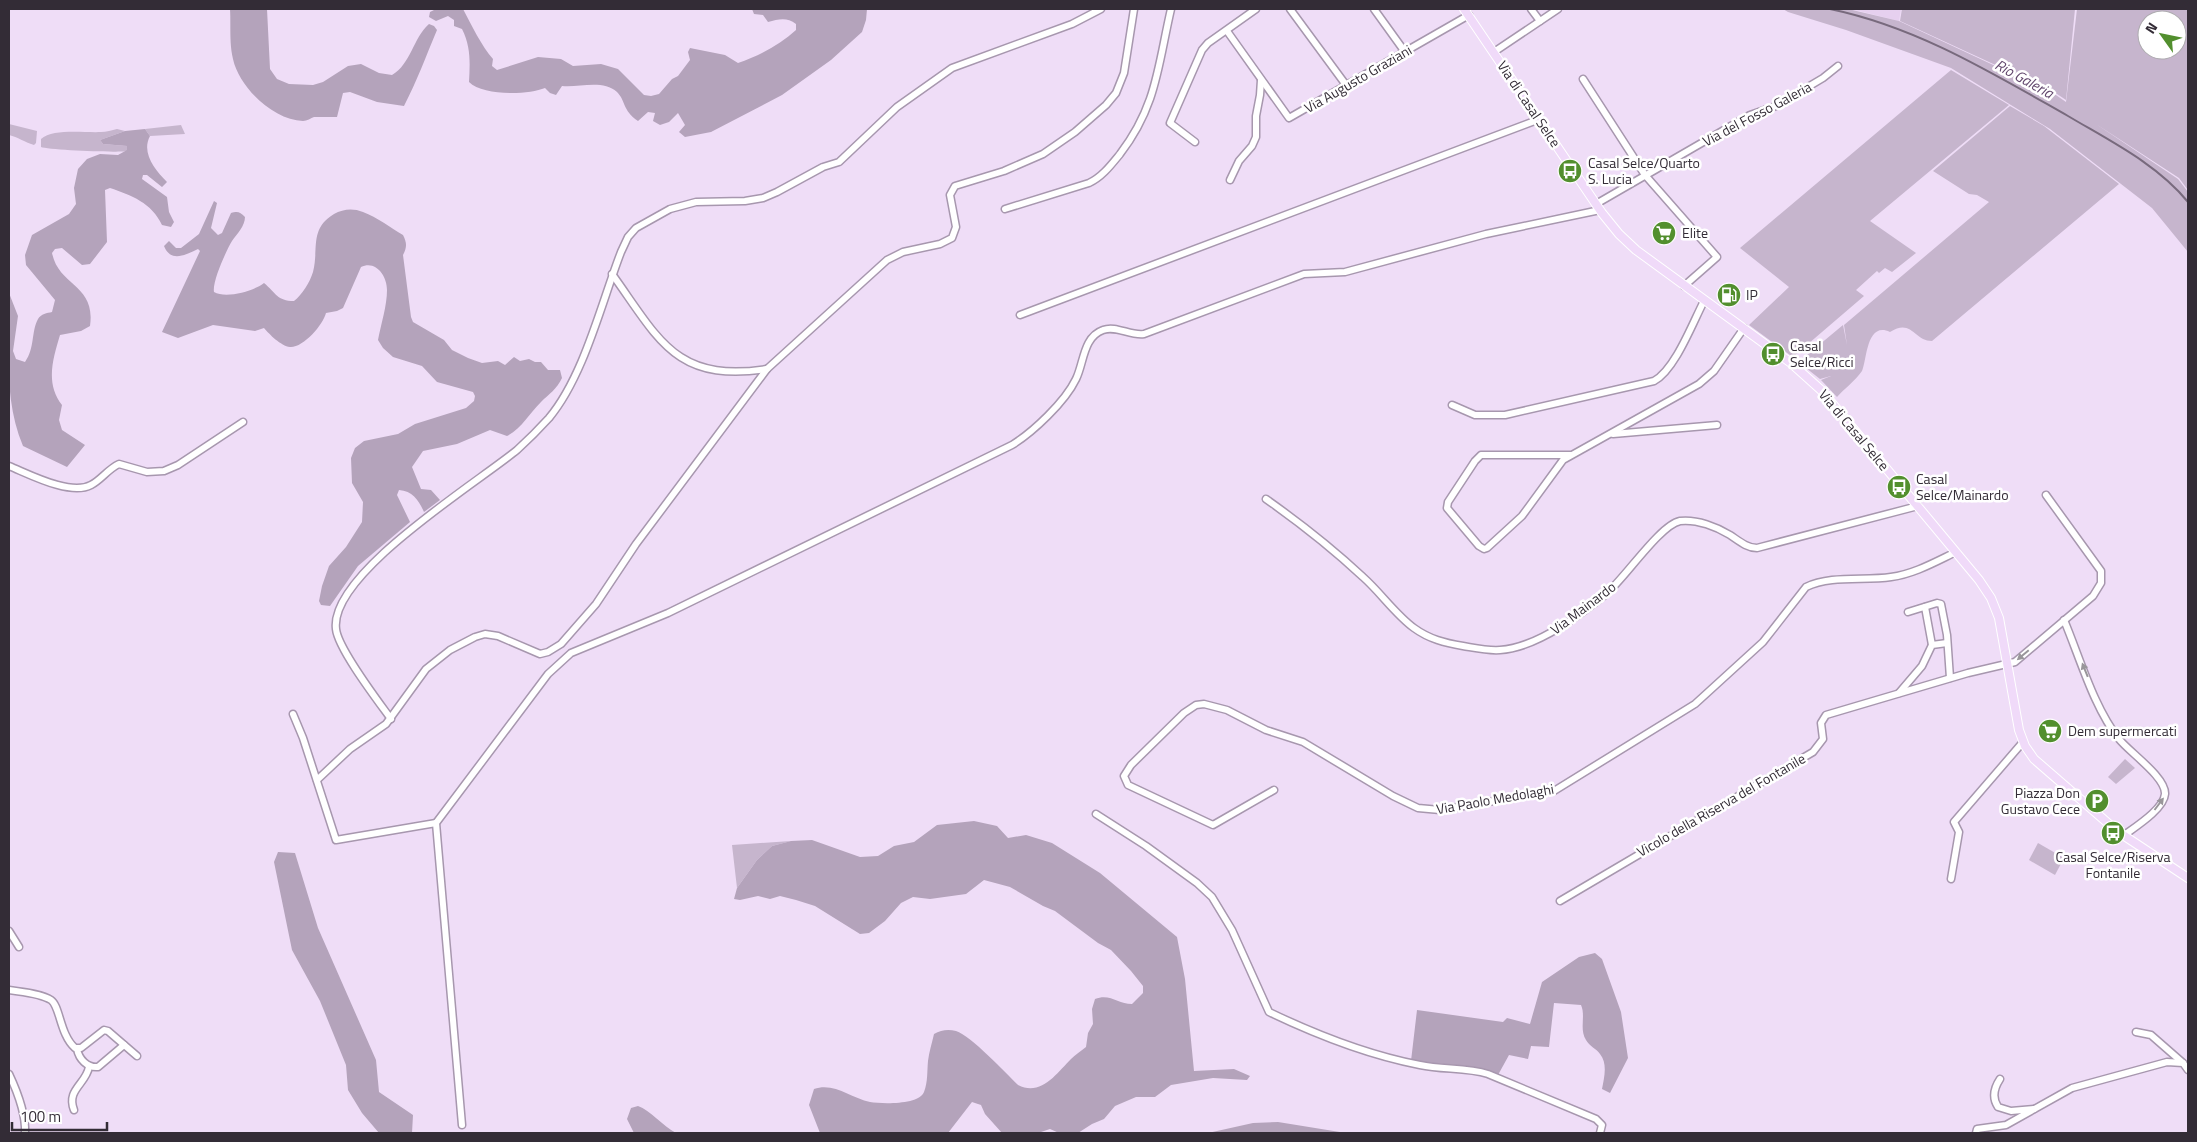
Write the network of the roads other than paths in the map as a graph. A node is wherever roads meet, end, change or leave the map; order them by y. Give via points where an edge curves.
1 (1101, 9) edge
2 (1134, 9) edge
3 (1171, 9) edge
4 (1256, 9) edge
5 (1290, 9) edge
6 (1374, 9) edge
7 (1532, 9) edge
8 (1558, 9) edge
9 (1467, 12) edge
10 (1540, 21) junction
11 (1226, 31) junction
12 (1405, 52) junction
13 (1494, 52) junction
14 (1838, 66) dead end
15 (1260, 79) junction
16 (1583, 79) dead end
17 (1346, 85) junction
18 (1540, 119) junction
19 (1195, 142) dead end
20 (1646, 175) junction
21 (1230, 180) dead end
22 (1598, 207) junction
23 (1005, 209) dead end
24 (612, 274) junction
25 (1684, 286) junction
26 (1704, 301) junction
27 (1020, 314) dead end
28 (1744, 328) junction
29 (767, 369) junction
30 (1452, 405) dead end
31 (243, 422) dead end
32 (1717, 425) dead end
33 (1609, 434) junction
34 (1571, 454) junction
35 (9, 466) edge
36 (2046, 495) dead end
37 (1266, 499) dead end
38 (1918, 506) junction
39 (1956, 552) junction
40 (1925, 607) junction
41 (1908, 612) dead end
42 (2064, 620) junction
43 (1947, 643) junction
44 (559, 645) junction
45 (1932, 645) junction
46 (565, 656) junction
47 (2007, 664) junction
48 (1950, 678) junction
49 (1899, 693) junction
50 (293, 714) dead end
51 (391, 719) junction
52 (2023, 742) junction
53 (317, 780) junction
54 (1274, 790) dead end
55 (1096, 814) dead end
56 (436, 822) junction
57 (2123, 836) junction
58 (2188, 878) edge
59 (1950, 879) dead end
60 (1560, 901) dead end
61 (9, 931) edge
62 (19, 947) dead end
63 (9, 990) edge
64 (2136, 1032) dead end
65 (124, 1044) junction
66 (77, 1049) junction
67 (136, 1056) dead end
68 (2183, 1063) junction
69 (89, 1066) junction
70 (2188, 1070) edge
71 (9, 1074) edge
72 (2000, 1079) dead end
73 (2037, 1109) junction
74 (74, 1110) dead end
75 (462, 1124) dead end
76 (25, 1133) edge
77 (1600, 1133) edge
78 (1976, 1133) edge

1 - 24 street via 1067,26 952,68 897,107 841,160 773,194 745,201 686,204 642,223 626,240
2 - 29 street via 1124,73 1116,93 1106,105 1076,132 1043,154 956,186 950,195 956,227 952,238 886,260
3 - 23 street via 1157,81 1148,106 1117,157 1089,183
4 - 11 street
5 - 17 street
6 - 12 street
7 - 10 street
8 - 10 street
9 - 12 street, Via Augusto Graziani
9 - 13 main road, Via di Casal Selce
10 - 13 street
11 - 15 street, Via Augusto Graziani
11 - 19 street via 1200,52 1170,120 1175,128
12 - 17 street, Via Augusto Graziani
13 - 18 main road, Via di Casal Selce
14 - 20 street, Via del Fosso Galeria via 1776,106 1750,115
15 - 17 street, Via Augusto Graziani via 1289,118
15 - 21 street via 1256,137
16 - 20 street
18 - 22 main road, Via di Casal Selce
18 - 27 street
20 - 22 street, Via del Fosso Galeria
20 - 25 street via 1717,257
22 - 25 main road, Via di Casal Selce via 1626,241
22 - 46 street, Via del Fosso Galeria via 1348,272 1304,274 1145,334 1101,330 1088,345 1071,387 1035,427 1012,446 668,614
24 - 29 street via 661,341 686,362 709,369
24 - 51 street via 576,373 549,417 517,450 384,553 358,578 341,603 336,624 339,639
25 - 26 main road, Via di Casal Selce
26 - 28 main road, Via di Casal Selce
26 - 30 street via 1672,362 1654,381 1505,415 1475,415
28 - 33 street via 1719,365 1702,382
28 - 38 main road, Via di Casal Selce via 1821,390
29 - 44 street via 636,544 596,604
31 - 35 street via 168,470 147,472 119,464 84,488 69,488
32 - 33 street
33 - 34 street
34 - 34 street via 1554,469 1522,516 1486,548 1479,546 1447,508 1481,455
36 - 42 street, Vicolo della Riserva del Fontanile via 2102,575 2095,594
37 - 38 street, Via Mainardo via 1362,576 1421,633 1447,643 1495,651 1521,647 1540,639 1596,602 1619,582 1660,534 1676,522 1701,523 1757,548
38 - 39 main road, Via di Casal Selce
39 - 47 main road, Via di Casal Selce via 1993,603
39 - 54 street, Via Paolo Medolaghi via 1898,576 1840,580 1806,587 1766,638 1695,704 1554,791 1440,810 1418,808 1303,742 1271,732 1227,710 1204,704 1184,713 1131,765 1124,776 1131,786 1214,825
40 - 41 street
40 - 43 street via 1941,604
40 - 45 street
42 -> 47 street, Vicolo della Riserva del Fontanile via 2018,660
57 -> 42 street via 2161,805 2164,787 2109,725
43 - 45 street
43 - 48 street
44 - 46 street
44 - 51 street via 540,654 495,636 483,634 475,637 432,663
45 - 49 street via 1922,666
46 - 56 street
47 - 48 street, Vicolo della Riserva del Fontanile
47 - 52 main road, Via di Casal Selce
48 - 49 street, Vicolo della Riserva del Fontanile
49 - 60 street, Vicolo della Riserva del Fontanile via 1826,715 1821,724 1823,739 1813,752
50 - 53 street
51 - 53 street via 350,749
52 - 57 main road, Via di Casal Selce via 2037,763
52 - 59 street via 1954,822 1959,832
53 - 56 street via 336,840
55 - 77 street via 1146,846 1212,896 1232,930 1269,1012 1321,1036 1394,1058 1488,1074 1596,1119 1602,1124
56 - 75 street
57 - 58 main road, Via di Casal Selce
61 - 62 street
63 - 66 street via 44,997 55,1003 62,1030
64 - 68 street via 2151,1035
65 - 66 street via 104,1030
65 - 67 street
65 - 69 street via 98,1067
66 - 69 street
68 - 70 street
68 - 73 street via 2164,1063 2072,1088
69 - 74 street via 86,1077 73,1092
71 - 76 street
72 - 73 street via 1994,1091 1998,1107 2010,1111
73 - 78 street via 2004,1126 1977,1130

